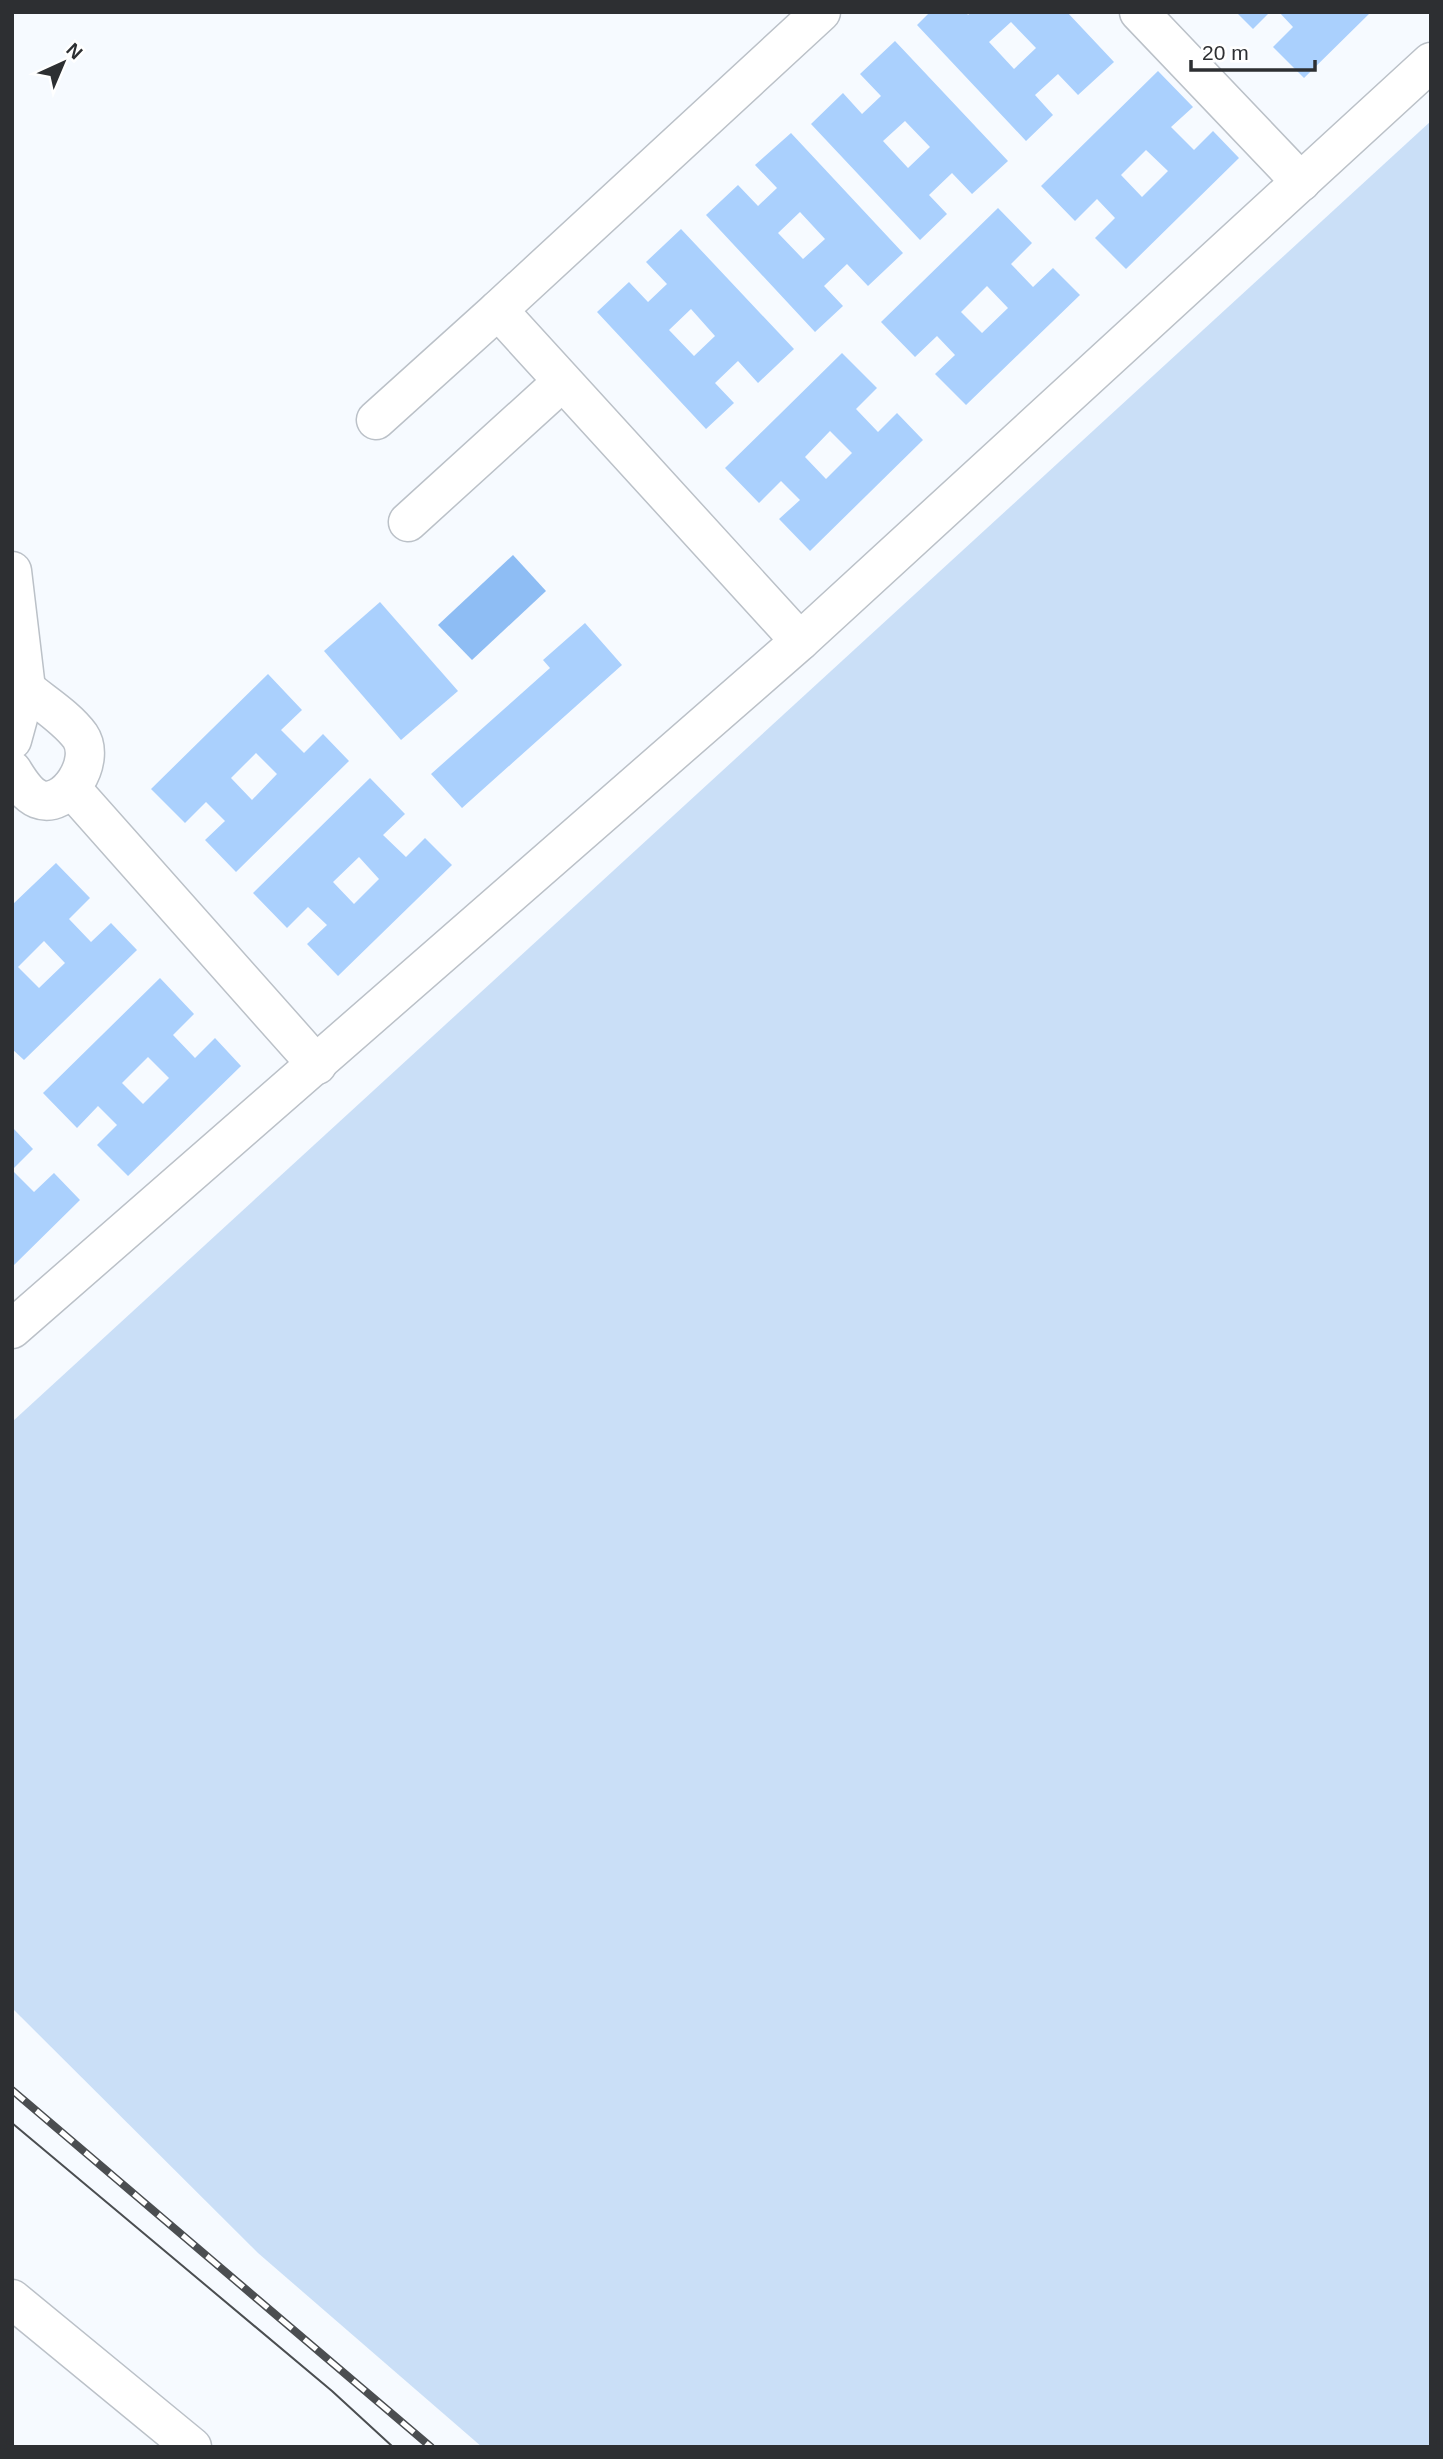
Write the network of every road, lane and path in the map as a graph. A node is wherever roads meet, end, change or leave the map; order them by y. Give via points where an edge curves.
1 (821, 12) edge
2 (1139, 12) edge
3 (1431, 62) edge
4 (1301, 182) junction
5 (498, 310) junction
6 (562, 382) junction
7 (376, 420) dead end
8 (408, 522) dead end
9 (12, 571) edge
10 (800, 641) junction
11 (26, 689) junction
12 (12, 740) edge
13 (12, 770) edge
14 (71, 788) junction
15 (317, 1065) junction
16 (12, 1329) edge
17 (12, 2299) edge
18 (192, 2447) edge

1 - 5 street
2 - 4 street
3 - 4 street
4 - 10 street
5 - 6 street
5 - 7 street
6 - 8 street
6 - 10 street
9 - 11 street
10 - 15 street
11 - 12 street
11 - 14 street via 80,737 85,751 83,770
13 - 14 street via 22,787 37,799 51,800
14 - 15 street
15 - 16 street
17 - 18 street

